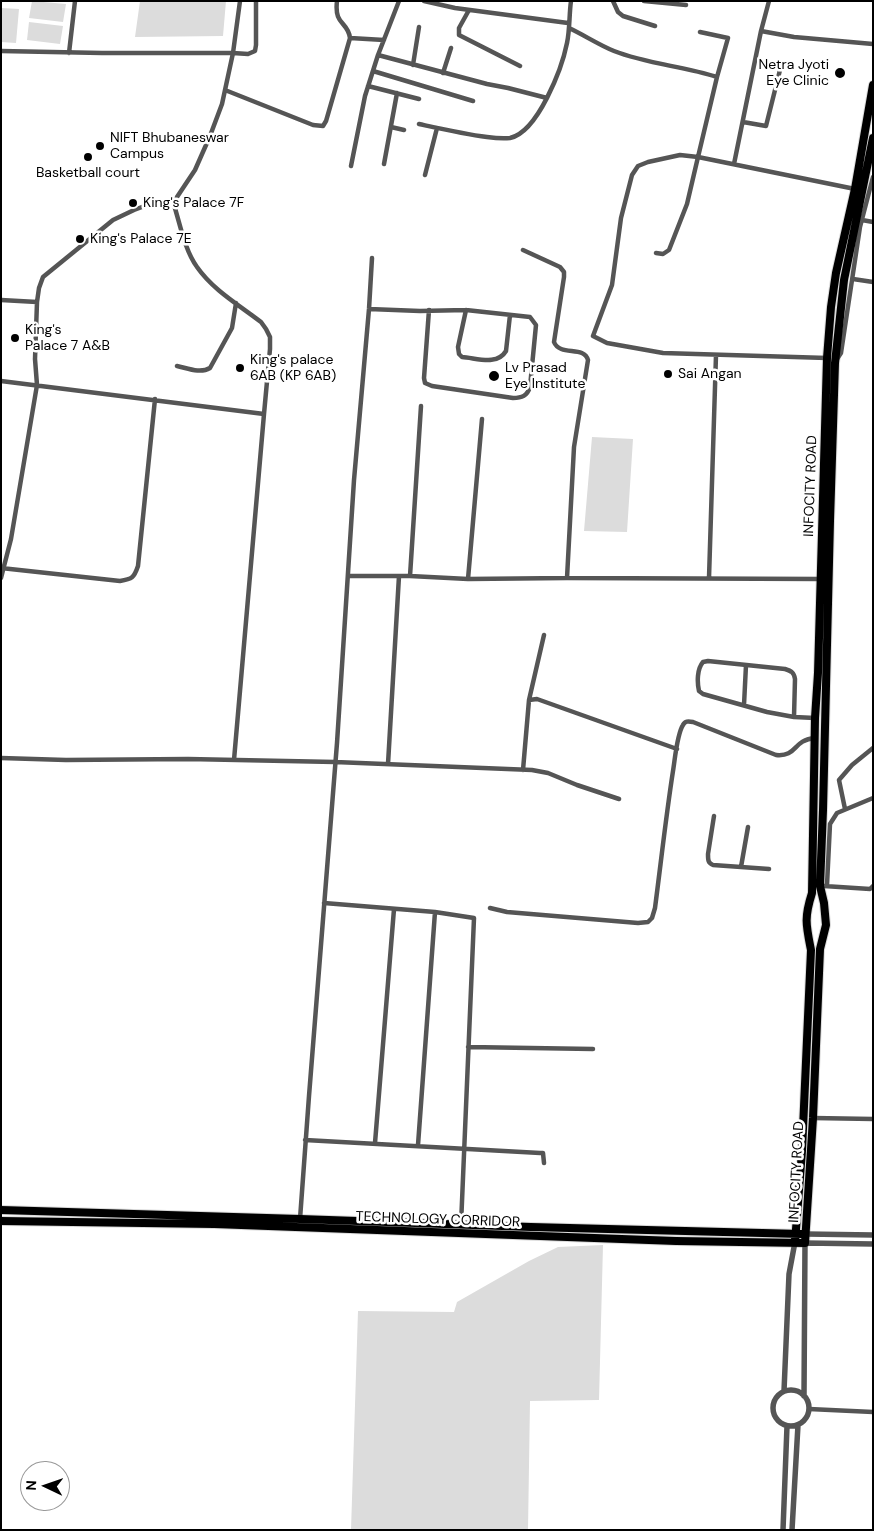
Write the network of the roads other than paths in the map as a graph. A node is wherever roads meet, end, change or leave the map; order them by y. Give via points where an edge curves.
1 (75, 1) edge
2 (240, 1) edge
3 (256, 1) edge
4 (337, 1) edge
5 (399, 1) edge
6 (424, 1) edge
7 (571, 1) edge
8 (613, 1) edge
9 (644, 1) edge
10 (769, 1) edge
11 (686, 5) dead end
12 (469, 10) junction
13 (569, 25) junction
14 (655, 26) dead end
15 (419, 27) dead end
16 (762, 31) junction
17 (700, 32) dead end
18 (350, 38) junction
19 (384, 40) junction
20 (873, 44) edge
21 (451, 48) dead end
22 (1, 52) edge
23 (69, 53) junction
24 (233, 53) junction
25 (378, 55) junction
26 (413, 65) junction
27 (520, 66) dead end
28 (781, 66) dead end
29 (373, 71) junction
30 (443, 73) junction
31 (717, 77) junction
32 (873, 84) edge
33 (368, 86) junction
34 (226, 90) junction
35 (397, 93) junction
36 (547, 98) junction
37 (419, 99) dead end
38 (473, 101) dead end
39 (743, 122) junction
40 (419, 124) dead end
41 (391, 127) junction
42 (438, 128) junction
43 (404, 130) dead end
44 (873, 138) edge
45 (698, 157) junction
46 (384, 164) dead end
47 (734, 164) junction
48 (351, 166) dead end
49 (425, 175) dead end
50 (873, 177) edge
51 (855, 189) junction
52 (175, 200) junction
53 (862, 220) junction
54 (873, 222) edge
55 (847, 243) junction
56 (523, 250) dead end
57 (656, 253) dead end
58 (372, 258) dead end
59 (853, 279) junction
60 (873, 282) edge
61 (1, 300) edge
62 (38, 302) junction
63 (236, 303) junction
64 (369, 309) junction
65 (430, 310) junction
66 (466, 310) junction
67 (510, 315) junction
68 (716, 355) junction
69 (827, 358) junction
70 (835, 363) junction
71 (177, 366) dead end
72 (1, 381) edge
73 (37, 385) junction
74 (155, 399) junction
75 (421, 406) dead end
76 (264, 414) junction
77 (482, 419) dead end
78 (829, 424) junction
79 (2, 568) edge
80 (348, 576) junction
81 (399, 576) junction
82 (410, 576) junction
83 (1, 578) edge
84 (567, 578) junction
85 (709, 578) junction
86 (468, 579) junction
87 (821, 579) junction
88 (819, 631) junction
89 (828, 631) junction
90 (544, 635) dead end
91 (746, 665) junction
92 (529, 700) junction
93 (744, 706) junction
94 (794, 717) junction
95 (815, 718) junction
96 (815, 738) junction
97 (873, 748) edge
98 (677, 749) junction
99 (1, 758) edge
100 (234, 760) junction
101 (335, 762) junction
102 (388, 764) junction
103 (523, 770) junction
104 (873, 798) edge
105 (619, 799) dead end
106 (845, 809) junction
107 (714, 816) dead end
108 (748, 826) dead end
109 (741, 867) junction
110 (769, 869) dead end
111 (873, 886) edge
112 (823, 888) junction
113 (812, 893) junction
114 (324, 903) junction
115 (490, 908) dead end
116 (394, 909) junction
117 (435, 912) junction
118 (820, 949) junction
119 (811, 950) junction
120 (468, 1047) junction
121 (593, 1049) dead end
122 (813, 1118) junction
123 (873, 1119) edge
124 (305, 1140) junction
125 (375, 1143) junction
126 (418, 1145) junction
127 (465, 1149) junction
128 (544, 1162) dead end
129 (1, 1210) edge
130 (300, 1218) junction
131 (1, 1221) edge
132 (429, 1224) junction
133 (461, 1225) junction
134 (429, 1232) junction
135 (796, 1233) junction
136 (873, 1235) edge
137 (806, 1238) junction
138 (795, 1242) junction
139 (873, 1244) edge
140 (784, 1392) junction
141 (804, 1396) junction
142 (809, 1409) junction
143 (873, 1412) edge
144 (798, 1425) junction
145 (787, 1426) junction
146 (783, 1530) edge
147 (792, 1530) edge

1 - 23 street
2 - 24 street
3 - 24 street via 255,51
4 - 18 street via 337,17
5 - 19 street
6 - 12 street
7 - 13 street
8 - 14 street via 622,16
9 - 11 street
10 - 16 street
12 - 13 street
12 - 27 street via 459,28 459,35
13 - 31 street via 614,51
13 - 36 street via 567,43
15 - 26 street
16 - 20 street
16 - 39 street
17 - 31 street via 728,38
18 - 19 street
18 - 34 street via 323,126 313,126
19 - 25 street
21 - 30 street
22 - 23 street
23 - 24 street
24 - 34 street
25 - 26 street
25 - 29 street
26 - 30 street
28 - 39 street via 766,126
29 - 33 street
29 - 38 street
30 - 36 street
31 - 45 street
32 - 51 main road, INFOCITY ROAD
33 - 35 street
33 - 48 street
34 - 52 street via 195,170
35 - 37 street
35 - 41 street
36 - 42 street via 532,121 510,138
39 - 47 street
40 - 42 street
41 - 43 street
41 - 46 street
42 - 49 street
44 - 55 main road, INFOCITY ROAD
45 - 47 street
45 - 57 street via 687,204 669,250 663,254
45 - 68 street via 680,155 648,162 638,166 632,175 621,218 612,284 593,336 606,343 663,353
47 - 51 street
50 - 53 street
51 - 55 main road, INFOCITY ROAD
52 - 62 street via 150,204 113,220 43,277
52 - 63 street via 187,246 196,266
53 - 54 street
53 - 59 street
55 - 69 main road, INFOCITY ROAD via 831,307
55 - 70 main road, INFOCITY ROAD
56 - 84 street via 560,267 564,272 554,342 560,349 584,353 588,360 574,447
58 - 64 street
59 - 60 street
59 - 70 street via 841,353
61 - 62 street
62 - 73 street
63 - 71 street via 232,328 210,368 200,371
63 - 76 street via 261,322 270,337
64 - 65 street
64 - 80 street
65 - 66 street
65 - 67 street via 426,383 522,398 530,387 536,326 530,318
66 - 67 street
66 - 67 street via 458,354 485,360 499,358 506,351
68 - 69 street
68 - 85 street
69 - 78 main road, INFOCITY ROAD
70 - 78 main road, INFOCITY ROAD
72 - 73 street
73 - 74 street
73 - 79 street via 11,539
74 - 76 street
74 - 79 street via 135,576 120,581
75 - 82 street
76 - 100 street
77 - 86 street
78 - 87 main road, INFOCITY ROAD
78 - 89 main road, INFOCITY ROAD
79 - 83 street
80 - 81 street
80 - 101 street
81 - 82 street
81 - 102 street
82 - 86 street
84 - 85 street
84 - 86 street
85 - 87 street
87 - 88 main road, INFOCITY ROAD
88 - 89 main road
88 - 95 main road, INFOCITY ROAD
89 - 112 main road, INFOCITY ROAD
90 - 92 street
91 - 93 street
91 - 93 street via 703,662 699,668 698,687 703,694
91 - 94 street via 791,671 795,679
92 - 98 street via 537,699
92 - 103 street
93 - 94 street
94 - 95 street
95 - 96 main road, INFOCITY ROAD
96 - 98 street via 802,741 790,754 776,755 688,721 682,727
96 - 113 main road, INFOCITY ROAD
97 - 106 street via 839,780
98 - 115 street via 655,908 648,922
99 - 100 street
100 - 101 street
101 - 102 street
101 - 114 street
102 - 103 street
103 - 105 street via 548,773
104 - 106 street
106 - 112 street via 837,813 830,824
107 - 109 street via 710,864
108 - 109 street
109 - 110 street
111 - 112 street via 870,889
112 - 113 main road
112 - 118 main road, INFOCITY ROAD via 826,925
113 - 119 main road, INFOCITY ROAD via 806,917
114 - 116 street
114 - 124 street
116 - 117 street
116 - 125 street
117 - 120 street via 474,918
117 - 126 street
118 - 119 main road
118 - 122 main road, INFOCITY ROAD
119 - 135 main road, INFOCITY ROAD
120 - 121 street
120 - 127 street
122 - 123 street
122 - 137 main road, INFOCITY ROAD
124 - 125 street
124 - 130 street
125 - 126 street
126 - 127 street
127 - 128 street via 543,1153
127 - 133 street
129 - 130 main road
130 - 132 main road
131 - 134 main road, TECHNOLOGY CORRIDOR
132 - 133 main road
132 - 134 main road
133 - 135 main road
134 - 138 main road, TECHNOLOGY CORRIDOR
135 - 137 main road
135 - 138 main road, INFOCITY ROAD
136 - 137 street
137 - 138 main road, TECHNOLOGY CORRIDOR
137 - 139 street, TECHNOLOGY CORRIDOR
137 - 141 street, INFOCITY ROAD
138 - 140 street, INFOCITY ROAD via 789,1274
140 - 141 street via 794,1390
140 - 145 street via 776,1398 773,1408 777,1420
141 - 142 street
142 - 143 street
142 - 144 street via 806,1418
144 - 145 street
144 - 147 street
145 - 146 street

